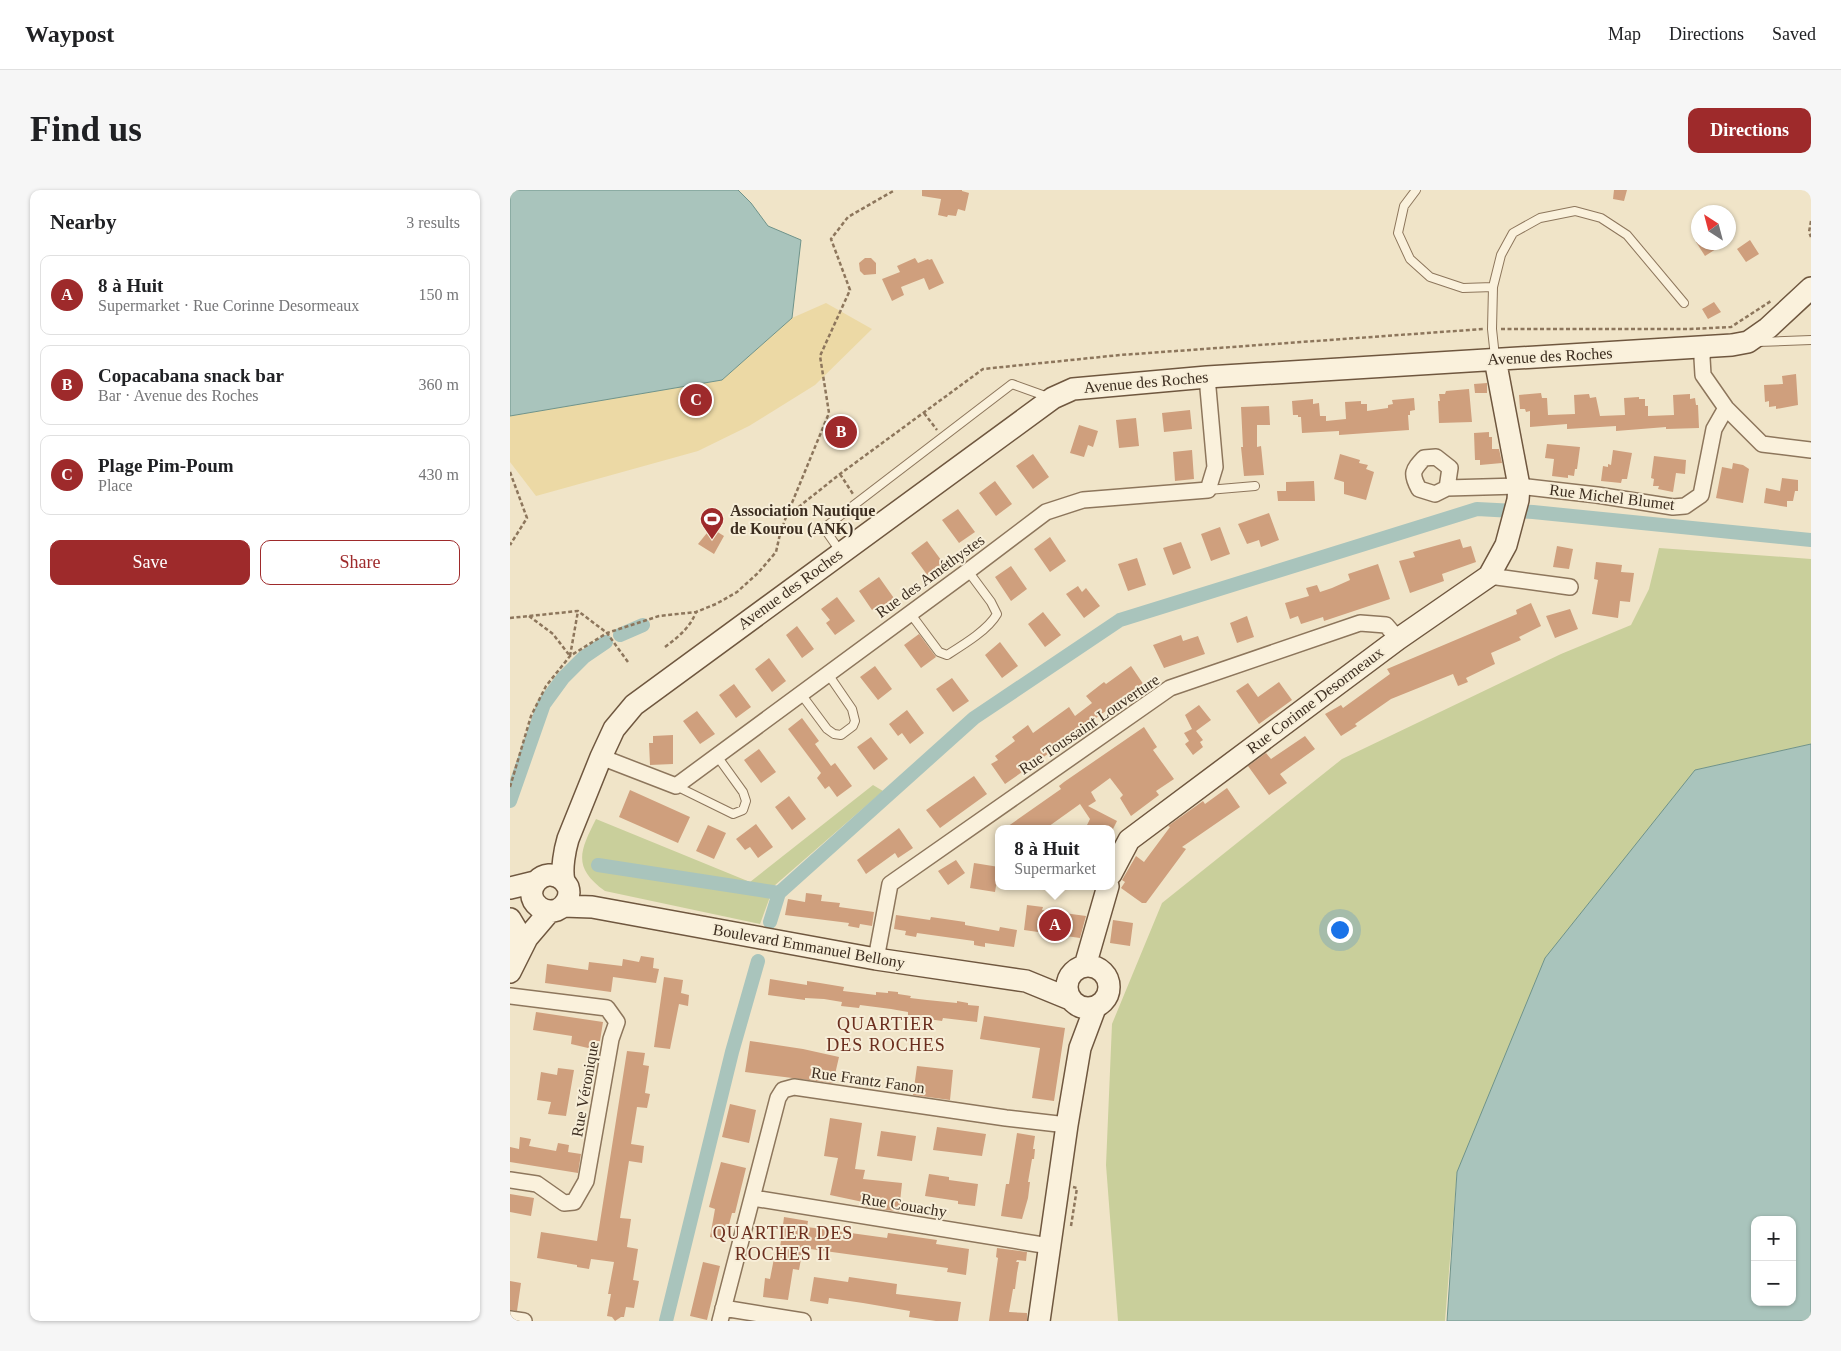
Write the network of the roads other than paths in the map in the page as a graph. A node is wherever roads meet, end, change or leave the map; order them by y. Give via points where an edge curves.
1 (1416, 190) edge
2 (1493, 287) junction
3 (1811, 288) edge
4 (1684, 303) dead end
5 (1811, 340) edge
6 (1748, 342) junction
7 (1704, 346) junction
8 (1495, 359) junction
9 (1207, 377) junction
10 (1053, 398) junction
11 (1726, 408) junction
12 (1811, 450) edge
13 (1255, 486) dead end
14 (1446, 488) dead end
15 (1208, 490) junction
16 (1519, 493) junction
17 (841, 553) junction
18 (968, 571) junction
19 (1489, 576) junction
20 (1570, 587) dead end
21 (910, 613) junction
22 (1398, 639) junction
23 (828, 674) junction
24 (801, 694) junction
25 (717, 756) junction
26 (601, 757) junction
27 (676, 786) junction
28 (1115, 866) edge
29 (510, 888) edge
30 (1107, 890) edge
31 (510, 892) edge
32 (549, 893) junction
33 (510, 919) edge
34 (524, 943) junction
35 (876, 959) junction
36 (1085, 969) junction
37 (510, 972) edge
38 (1026, 981) junction
39 (510, 996) edge
40 (1080, 1004) junction
41 (1067, 1125) junction
42 (510, 1180) edge
43 (753, 1198) junction
44 (1049, 1246) junction
45 (721, 1315) edge
46 (510, 1319) edge
47 (524, 1321) edge
48 (803, 1321) edge
49 (1039, 1321) edge

1 - 2 lane via 1404,206 1398,233 1410,259 1430,278 1463,288
2 - 4 lane via 1500,256 1513,233 1540,218 1575,211 1601,218 1627,235
2 - 8 lane
3 - 6 street, Avenue des Roches
5 - 6 lane
6 - 7 street, Avenue des Roches
7 - 8 street, Avenue des Roches
7 - 11 street via 1703,374
8 - 9 street, Avenue des Roches
8 - 16 street
9 - 10 street, Avenue des Roches via 1073,388
9 - 15 street via 1215,467
10 - 17 street, Avenue des Roches
10 - 17 lane via 1012,384 824,528
11 - 12 street via 1762,444
11 - 16 street, Rue Michel Blumet via 1714,428 1701,495 1685,506 1673,507 1597,494
13 - 15 lane
14 - 16 street, Rue Michel Blumet
15 - 18 street, Rue des Améthystes via 1083,500 1046,512
16 - 19 street, Rue Corinne Desormeaux via 1506,545
17 - 26 street, Avenue des Roches via 634,705 614,729
18 - 21 street, Rue des Améthystes
18 - 21 lane via 997,614 992,623 954,651 947,655 939,652
19 - 20 street
19 - 22 street, Rue Corinne Desormeaux
21 - 23 street, Rue des Améthystes
22 - 28 street, Rue Corinne Desormeaux via 1129,840
22 - 35 street, Rue Toussaint Louverture via 1386,625 1360,623 1170,688 890,884
23 - 24 street, Rue des Améthystes
23 - 24 lane via 852,709 853,726 841,735 827,729
24 - 25 street, Rue des Améthystes
25 - 27 street, Rue des Améthystes
25 - 27 lane via 743,792 746,801 742,810 732,814
26 - 27 street
26 - 32 street, Avenue des Roches
29 - 32 street
30 - 36 street
31 - 32 street, Boulevard Emmanuel Bellony
32 - 34 street, Avenue des Roches
32 - 35 street, Boulevard Emmanuel Bellony via 592,907
33 - 34 street
34 - 37 street, Avenue des Roches
35 - 38 street, Boulevard Emmanuel Bellony
36 - 38 street, Boulevard Emmanuel Bellony
36 - 40 street via 1068,981 1067,990
36 - 40 street via 1108,979 1110,986 1103,1003
38 - 40 street, Boulevard Emmanuel Bellony
39 - 42 street, Rue Véronique via 607,1008 617,1022 611,1039 586,1181 574,1202 564,1203 537,1184
40 - 41 street via 1080,1048
41 - 43 street, Rue Frantz Fanon via 794,1086 783,1090 778,1098
41 - 44 street
43 - 44 street, Rue Couachy
43 - 45 street, Rue Frantz Fanon
44 - 49 street
45 - 48 street
46 - 47 street

